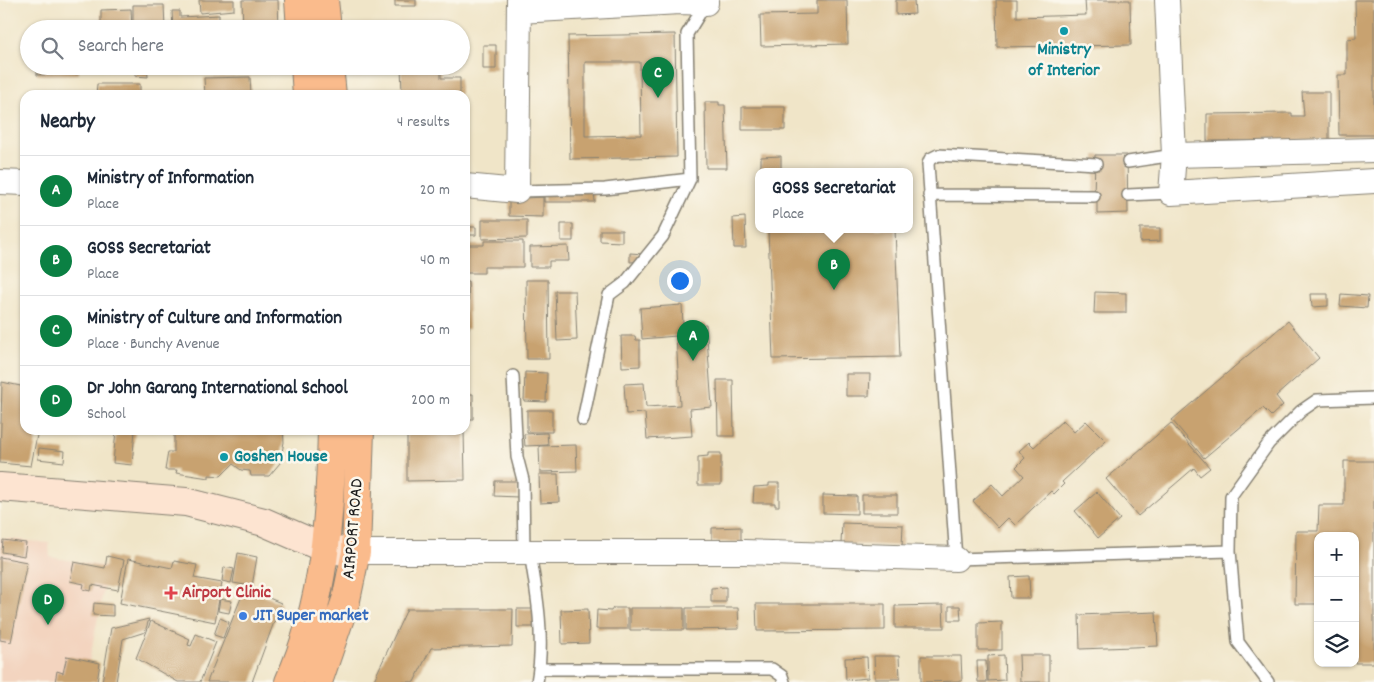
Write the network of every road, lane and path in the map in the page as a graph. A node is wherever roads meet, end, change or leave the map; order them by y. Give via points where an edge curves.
1 (299, 0) edge
2 (324, 0) edge
3 (1167, 0) edge
4 (706, 2) edge
5 (519, 5) edge
6 (300, 20) edge
7 (326, 20) edge
8 (305, 75) edge
9 (331, 75) edge
10 (306, 90) edge
11 (332, 90) edge
12 (1374, 150) edge
13 (1174, 155) junction
14 (1128, 162) dead end
15 (1096, 164) dead end
16 (690, 179) junction
17 (1374, 181) edge
18 (0, 182) edge
19 (20, 183) edge
20 (470, 186) edge
21 (518, 191) junction
22 (1171, 193) junction
23 (929, 195) junction
24 (1128, 195) dead end
25 (1094, 196) dead end
26 (513, 376) dead end
27 (1374, 398) edge
28 (583, 420) dead end
29 (332, 435) edge
30 (360, 435) edge
31 (0, 487) edge
32 (326, 549) junction
33 (1230, 551) junction
34 (356, 552) junction
35 (527, 553) junction
36 (956, 559) junction
37 (540, 669) junction
38 (289, 682) edge
39 (318, 682) edge
40 (537, 682) edge
41 (784, 682) edge
42 (1268, 682) edge

1 - 6 main road
2 - 7 main road
3 - 13 street
4 - 5 street
4 - 16 lane via 686,34
5 - 21 street
8 - 10 main road
9 - 11 main road
12 - 13 street
13 - 14 lane
13 - 22 street
15 - 23 lane via 938,155 928,164
16 - 21 lane via 605,189
16 - 28 lane via 663,236 625,283 609,295
17 - 22 street
18 - 19 street
20 - 21 street
22 - 24 lane
23 - 25 lane
23 - 36 lane
26 - 35 lane
27 - 33 lane via 1317,400 1269,443 1231,496
29 - 32 main road, AIRPORT ROAD
30 - 34 main road, AIRPORT ROAD
31 - 32 street via 186,502 264,522
32 - 34 street
32 - 38 main road, AIRPORT ROAD via 319,591
33 - 36 lane
33 - 42 lane via 1238,642
34 - 35 street
34 - 39 main road, AIRPORT ROAD via 346,600
35 - 36 street via 744,552
35 - 37 lane via 538,605
37 - 40 lane
37 - 41 lane via 772,669 782,676

